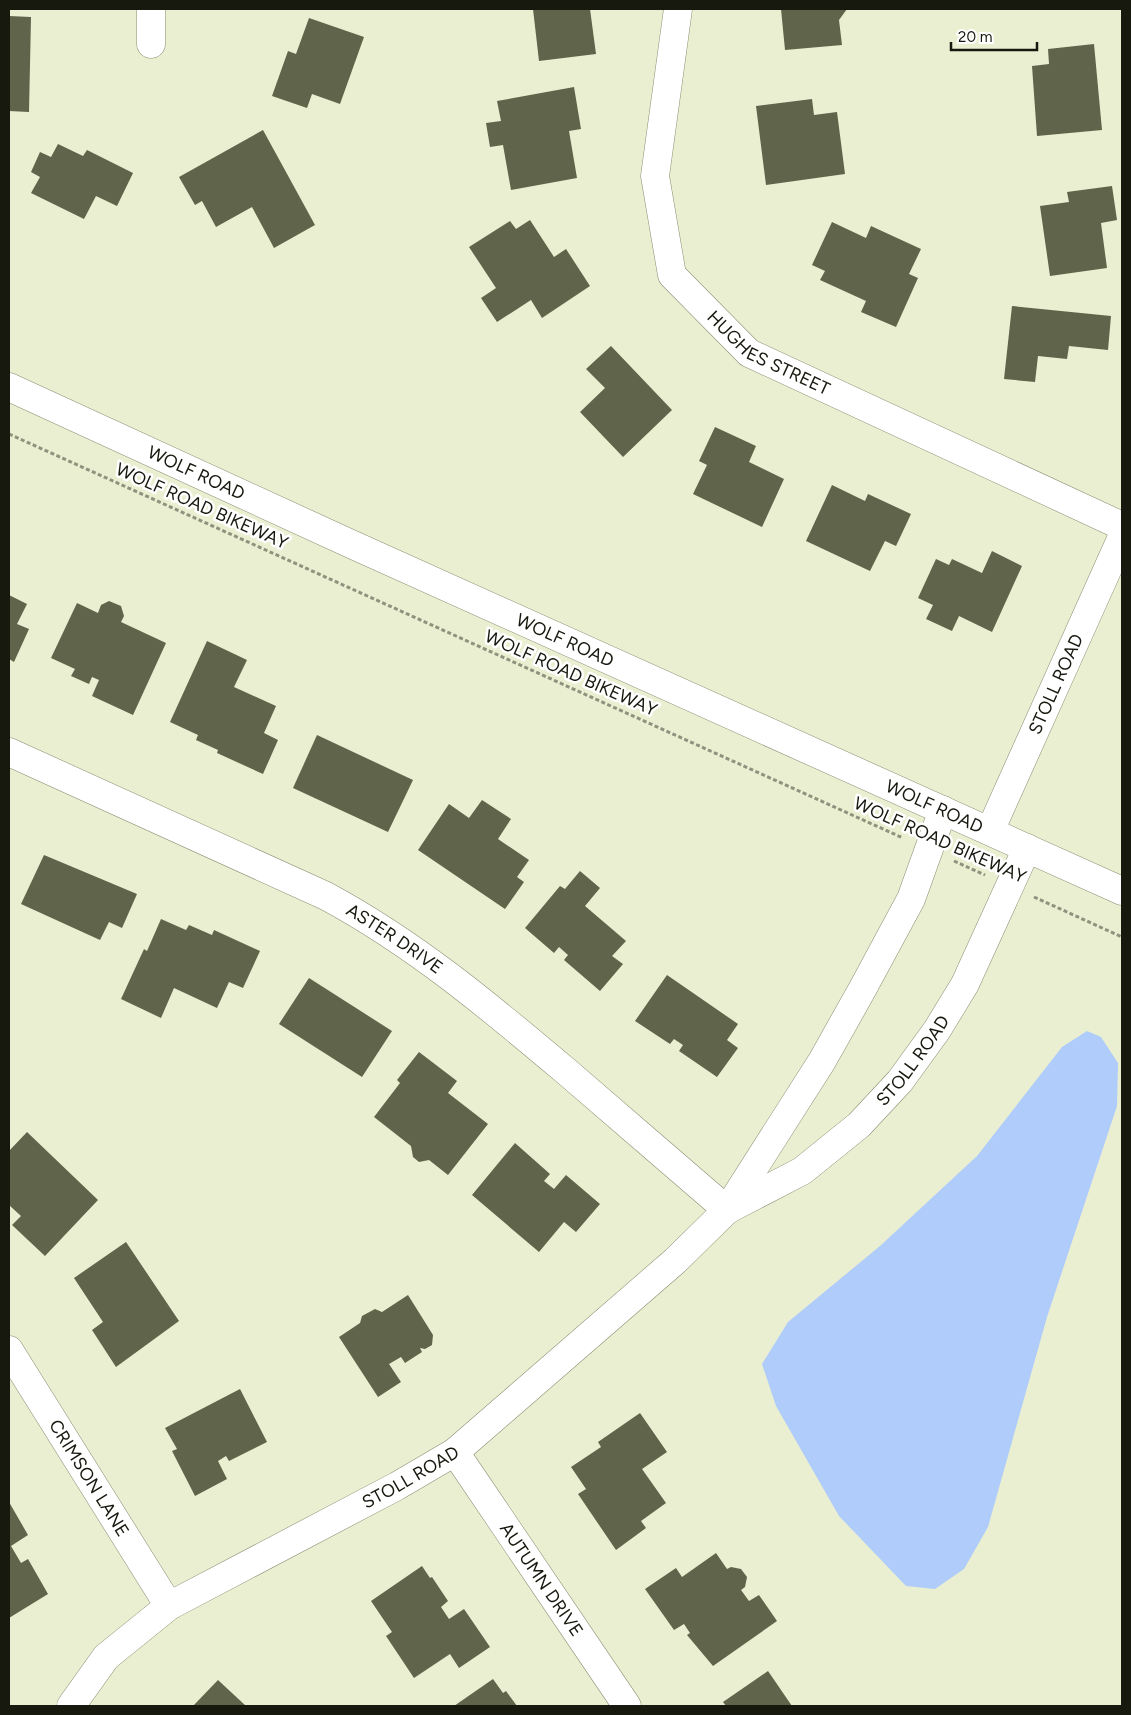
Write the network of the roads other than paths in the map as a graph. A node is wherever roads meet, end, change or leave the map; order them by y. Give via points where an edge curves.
1 (151, 9) edge
2 (678, 9) edge
3 (150, 44) dead end
4 (9, 387) edge
5 (1122, 526) edge
6 (1122, 537) edge
7 (9, 752) edge
8 (944, 810) junction
9 (990, 831) junction
10 (1027, 848) junction
11 (1122, 891) edge
12 (727, 1210) junction
13 (9, 1350) edge
14 (455, 1452) junction
15 (169, 1606) junction
16 (71, 1706) edge
17 (626, 1706) edge

1 - 3 street
2 - 5 street, HUGHES STREET via 655,176 672,275 748,354
4 - 8 street, WOLF ROAD
6 - 9 street, STOLL ROAD
7 - 12 street, ASTER DRIVE via 326,896 376,924 476,994
8 - 9 street, WOLF ROAD
8 - 12 street, STOLL ROAD via 911,899 863,988 822,1061
9 - 10 street, WOLF ROAD
10 - 11 street, WOLF ROAD
10 - 12 street, STOLL ROAD via 966,984 900,1081 859,1125 802,1171
12 - 14 street, STOLL ROAD via 676,1261
13 - 15 street, CRIMSON LANE
14 - 15 street, STOLL ROAD
14 - 17 street, AUTUMN DRIVE
15 - 16 street, STOLL ROAD via 106,1657

